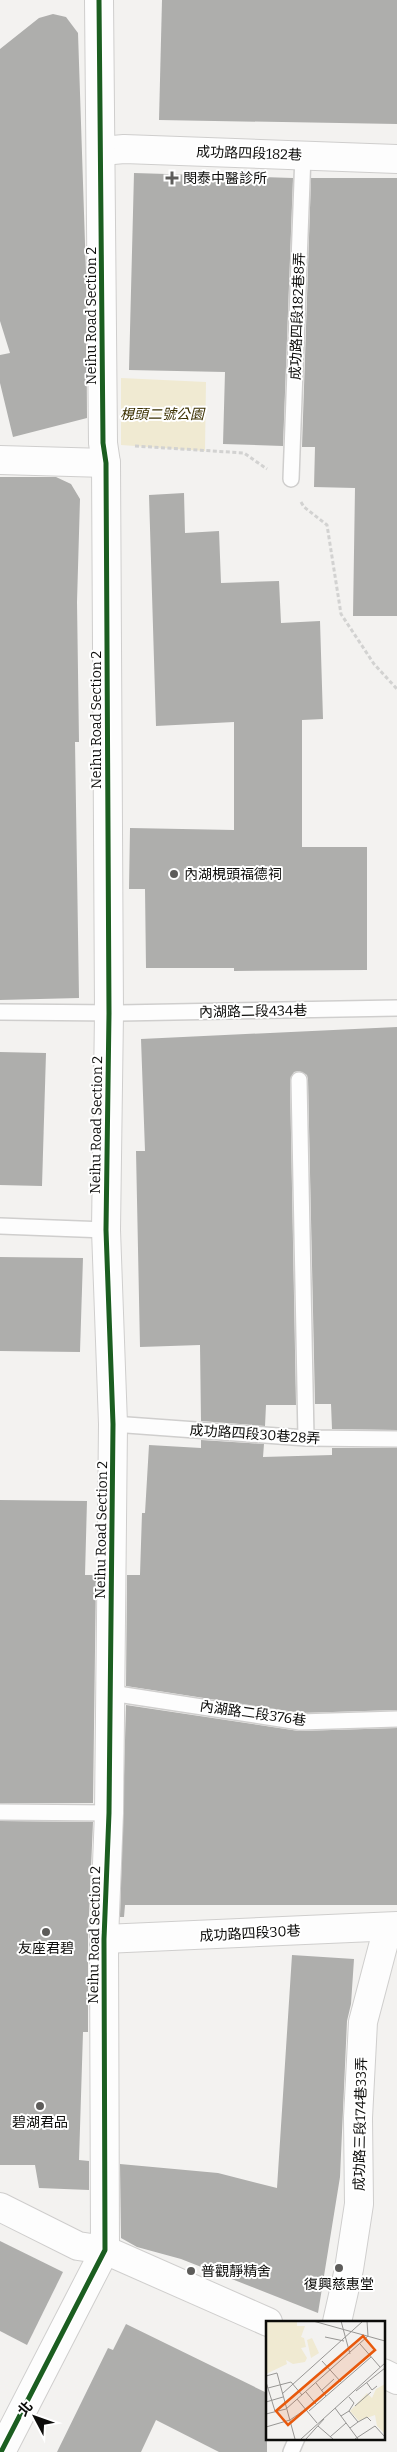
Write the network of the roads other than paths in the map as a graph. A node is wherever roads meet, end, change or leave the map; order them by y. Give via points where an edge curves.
1 (99, 0) edge
2 (102, 151) junction
3 (303, 154) junction
4 (397, 159) edge
5 (105, 453) junction
6 (0, 460) edge
7 (290, 479) road end
8 (397, 1008) edge
9 (0, 1012) edge
10 (109, 1013) junction
11 (299, 1080) dead end
12 (0, 1226) edge
13 (106, 1230) junction
14 (113, 1424) junction
15 (306, 1438) junction
16 (397, 1438) edge
17 (110, 1692) junction
18 (397, 1719) edge
19 (0, 1812) edge
20 (109, 1813) junction
21 (392, 1926) edge
22 (104, 1939) junction
23 (0, 2207) edge
24 (105, 2250) junction
25 (266, 2321) edge
26 (337, 2321) edge
27 (384, 2374) edge
28 (397, 2380) edge
29 (296, 2440) edge
30 (1, 2452) edge
31 (291, 2452) edge

1 - 2 street, Neihu Road Section 2
2 - 3 street, 成功路四段182巷
2 - 5 street, Neihu Road Section 2
3 - 4 street, 成功路四段182巷
3 - 7 lane, 成功路四段182巷8弄
5 - 6 street
5 - 10 street, Neihu Road Section 2
8 - 10 lane, 內湖路二段434巷
9 - 10 lane, 內湖路二段434巷
10 - 13 street, Neihu Road Section 2
11 - 15 lane
12 - 13 lane
13 - 14 street, Neihu Road Section 2
14 - 15 lane, 成功路四段30巷28弄
14 - 17 street, Neihu Road Section 2
15 - 16 lane, 成功路四段30巷28弄
17 - 18 lane, 內湖路二段376巷 via 300,1722
17 - 20 street, Neihu Road Section 2
19 - 20 lane
20 - 22 street, Neihu Road Section 2
21 - 22 street, 成功路四段30巷
21 - 26 street, 成功路三段174巷33弄 via 363,2022 358,2118 359,2204
22 - 24 street, Neihu Road Section 2
23 - 24 street via 78,2246
24 - 25 street
24 - 30 street
27 - 28 street
29 - 31 lane

